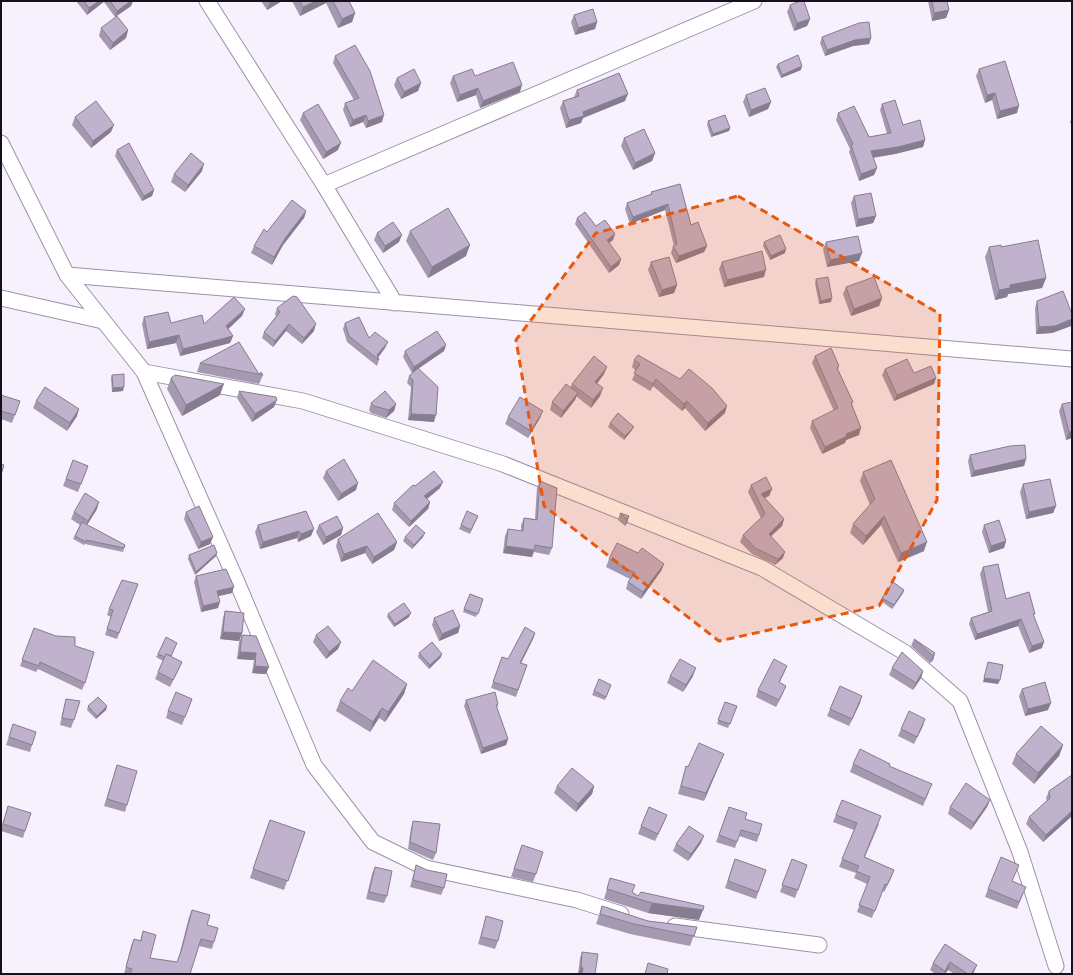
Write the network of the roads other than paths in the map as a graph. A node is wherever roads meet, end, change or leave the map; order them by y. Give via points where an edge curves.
1 (207, 1) edge
2 (754, 1) edge
3 (1, 143) edge
4 (324, 185) junction
5 (67, 275) junction
6 (1, 298) edge
7 (395, 303) junction
8 (103, 321) junction
9 (1072, 359) edge
10 (144, 372) junction
11 (638, 920) edge
12 (661, 924) edge
13 (819, 945) dead end
14 (1056, 966) dead end

1 - 4 street
2 - 4 street
3 - 5 street
4 - 7 street
5 - 7 street
5 - 8 street
6 - 8 street
7 - 9 street
8 - 10 street
10 - 11 street via 314,765 373,842 426,868 577,900
10 - 14 street via 303,401 503,464 762,568 904,652 960,701 1020,852
12 - 13 street

